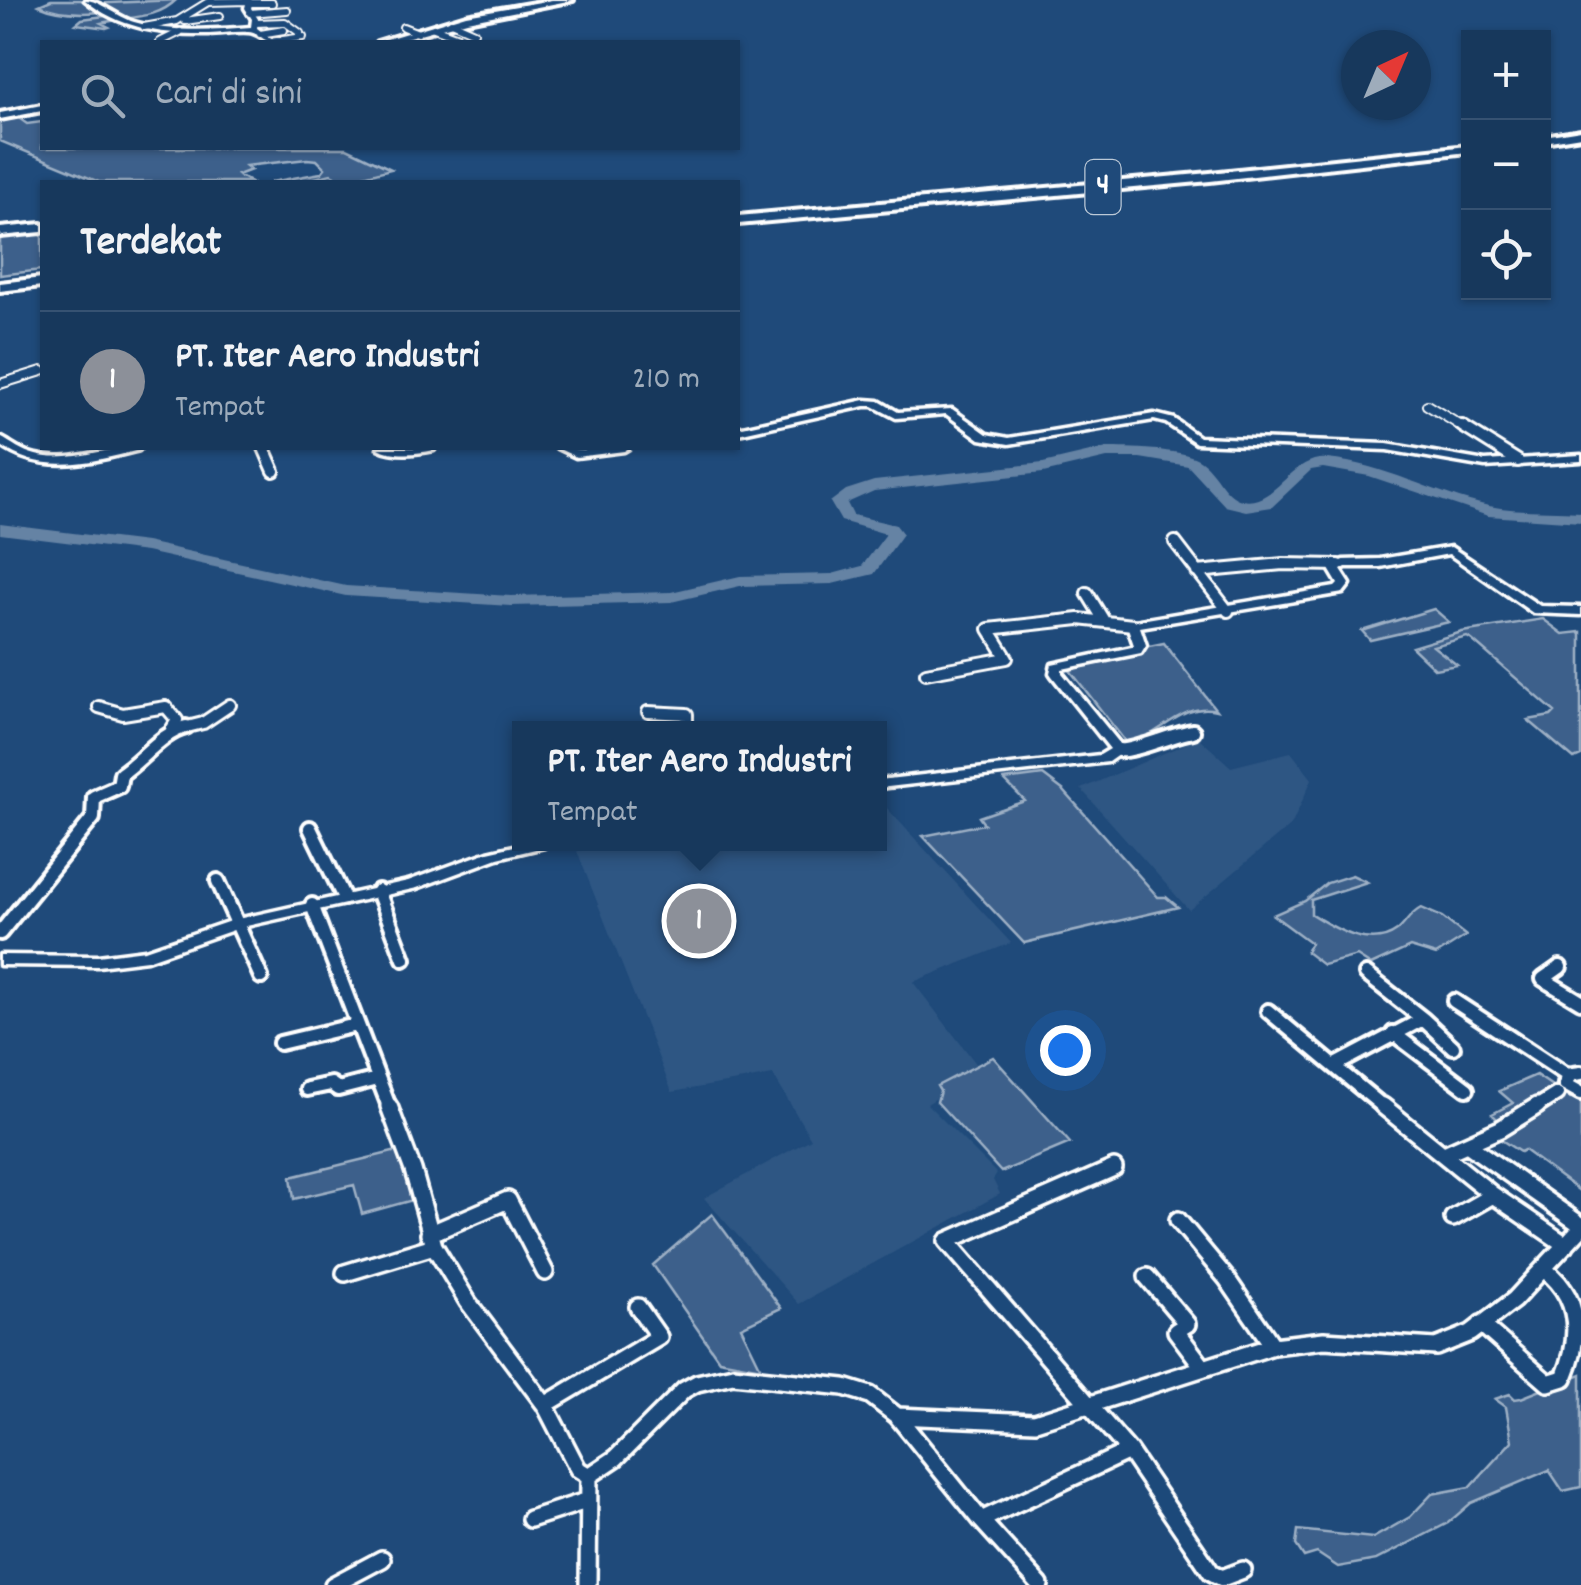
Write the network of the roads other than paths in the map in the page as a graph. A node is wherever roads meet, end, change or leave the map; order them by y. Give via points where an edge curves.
1 (88, 0) edge
2 (568, 0) edge
3 (554, 1) edge
4 (272, 3) dead end
5 (249, 4) edge
6 (287, 10) dead end
7 (220, 16) dead end
8 (177, 21) junction
9 (203, 21) junction
10 (451, 22) junction
11 (212, 25) dead end
12 (144, 27) junction
13 (402, 27) dead end
14 (434, 28) junction
15 (256, 29) junction
16 (284, 30) dead end
17 (180, 32) junction
18 (474, 32) dead end
19 (458, 37) dead end
20 (414, 38) edge
21 (164, 40) edge
22 (269, 40) edge
23 (280, 40) edge
24 (40, 108) edge
25 (0, 116) edge
26 (1581, 131) edge
27 (1551, 135) edge
28 (1461, 148) edge
29 (740, 216) edge
30 (40, 230) edge
31 (0, 234) edge
32 (40, 277) edge
33 (1, 283) edge
34 (40, 372) edge
35 (0, 384) edge
36 (1428, 405) dead end
37 (740, 431) edge
38 (0, 440) edge
39 (126, 450) edge
40 (265, 450) edge
41 (567, 450) edge
42 (608, 450) edge
43 (1578, 460) edge
44 (1518, 461) junction
45 (274, 471) dead end
46 (1175, 542) dead end
47 (1340, 565) junction
48 (1197, 572) junction
49 (1087, 593) dead end
50 (1228, 611) junction
51 (1581, 611) edge
52 (1103, 618) junction
53 (1133, 625) junction
54 (926, 673) dead end
55 (230, 705) dead end
56 (98, 706) dead end
57 (648, 712) dead end
58 (686, 721) edge
59 (171, 730) junction
60 (1194, 730) dead end
61 (1118, 750) junction
62 (887, 783) edge
63 (310, 828) dead end
64 (512, 850) edge
65 (218, 881) dead end
66 (378, 891) junction
67 (344, 898) junction
68 (312, 905) junction
69 (238, 923) junction
70 (0, 934) edge
71 (404, 959) dead end
72 (0, 960) edge
73 (1560, 967) dead end
74 (1366, 974) dead end
75 (261, 976) dead end
76 (1454, 1001) dead end
77 (1581, 1002) edge
78 (1268, 1011) dead end
79 (1422, 1020) junction
80 (356, 1025) junction
81 (1392, 1033) junction
82 (280, 1043) dead end
83 (1453, 1047) dead end
84 (1334, 1066) junction
85 (1576, 1075) edge
86 (377, 1079) junction
87 (307, 1089) dead end
88 (1467, 1089) dead end
89 (1581, 1093) edge
90 (1556, 1094) dead end
91 (1467, 1144) junction
92 (1444, 1154) junction
93 (1114, 1168) dead end
94 (1493, 1194) junction
95 (1453, 1218) dead end
96 (1178, 1220) dead end
97 (1581, 1227) edge
98 (432, 1240) junction
99 (1566, 1245) junction
100 (1545, 1270) junction
101 (545, 1272) dead end
102 (345, 1273) dead end
103 (1147, 1277) dead end
104 (638, 1307) dead end
105 (1481, 1324) junction
106 (1274, 1346) junction
107 (1203, 1367) junction
108 (545, 1404) junction
109 (1091, 1404) junction
110 (897, 1416) junction
111 (1129, 1451) junction
112 (589, 1476) junction
113 (586, 1501) junction
114 (530, 1519) dead end
115 (981, 1520) junction
116 (382, 1560) dead end
117 (1243, 1570) dead end
118 (333, 1585) edge
119 (588, 1585) edge
120 (1040, 1585) edge

1 - 12 street
2 - 3 highway
3 - 10 highway
4 - 5 street
5 - 6 street via 279,14
5 - 8 street via 208,2
5 - 15 street
7 - 9 street
8 - 9 street
8 - 12 street
9 - 11 street
10 - 14 highway
10 - 18 street
12 - 17 street
13 - 20 street
14 - 19 street
14 - 20 highway
15 - 16 street
15 - 17 street
15 - 22 street
15 - 23 street via 285,22 302,35
17 - 21 street
24 - 25 highway
26 - 27 highway
28 - 29 highway, 4 via 1210,177
30 - 31 highway
32 - 33 highway
34 - 35 street
36 - 44 street
37 - 44 street via 872,403 896,415 952,412 984,437 1009,441 1154,417 1170,420 1196,440 1387,446 1464,462
38 - 39 street via 14,451 63,462
40 - 45 street
41 - 42 street
43 - 44 street
46 - 48 street
47 - 48 street
47 - 50 street via 1339,590
47 - 51 street via 1450,550 1537,610
48 - 50 street
49 - 52 street
50 - 53 street
52 - 53 street
52 - 54 street via 989,629 1007,658
53 - 61 street via 1139,648 1054,669
55 - 59 street via 203,722
56 - 59 street via 123,714 170,708 177,720
57 - 58 street via 682,712
59 - 70 street via 121,774 120,786 94,797 93,818
60 - 61 street
61 - 62 street via 1093,761
63 - 67 street via 319,858
64 - 66 street
65 - 69 street
66 - 67 street
66 - 71 street
67 - 68 street
68 - 69 street
68 - 80 street
69 - 72 street via 125,959
69 - 75 street
73 - 77 street via 1543,979
74 - 79 street
76 - 85 street
78 - 84 street
79 - 81 street
79 - 83 street
80 - 82 street
80 - 86 street
81 - 84 street
81 - 88 street
84 - 92 street
85 - 89 street via 1565,1084
86 - 87 street
86 - 98 street
90 - 91 street
91 - 92 street
91 - 97 street
92 - 94 street
93 - 109 street via 947,1241
94 - 95 street
94 - 99 street
96 - 106 street
97 - 99 street
98 - 101 street via 508,1200
98 - 102 street
98 - 108 street via 468,1302
99 - 100 street
100 - 105 street
100 - 105 street via 1568,1289 1574,1312 1578,1345 1564,1378 1548,1383
103 - 107 street via 1187,1324 1176,1331
104 - 108 street via 660,1338
105 - 106 street via 1427,1348 1324,1340
106 - 107 street
107 - 109 street
108 - 112 street via 564,1448
109 - 110 street via 1035,1422
109 - 111 street
110 - 112 street via 844,1387 714,1377 684,1390 620,1455
110 - 115 street
111 - 115 street
111 - 117 street via 1211,1572 1222,1578
112 - 113 street
113 - 114 street
113 - 119 street
115 - 120 street
116 - 118 street

